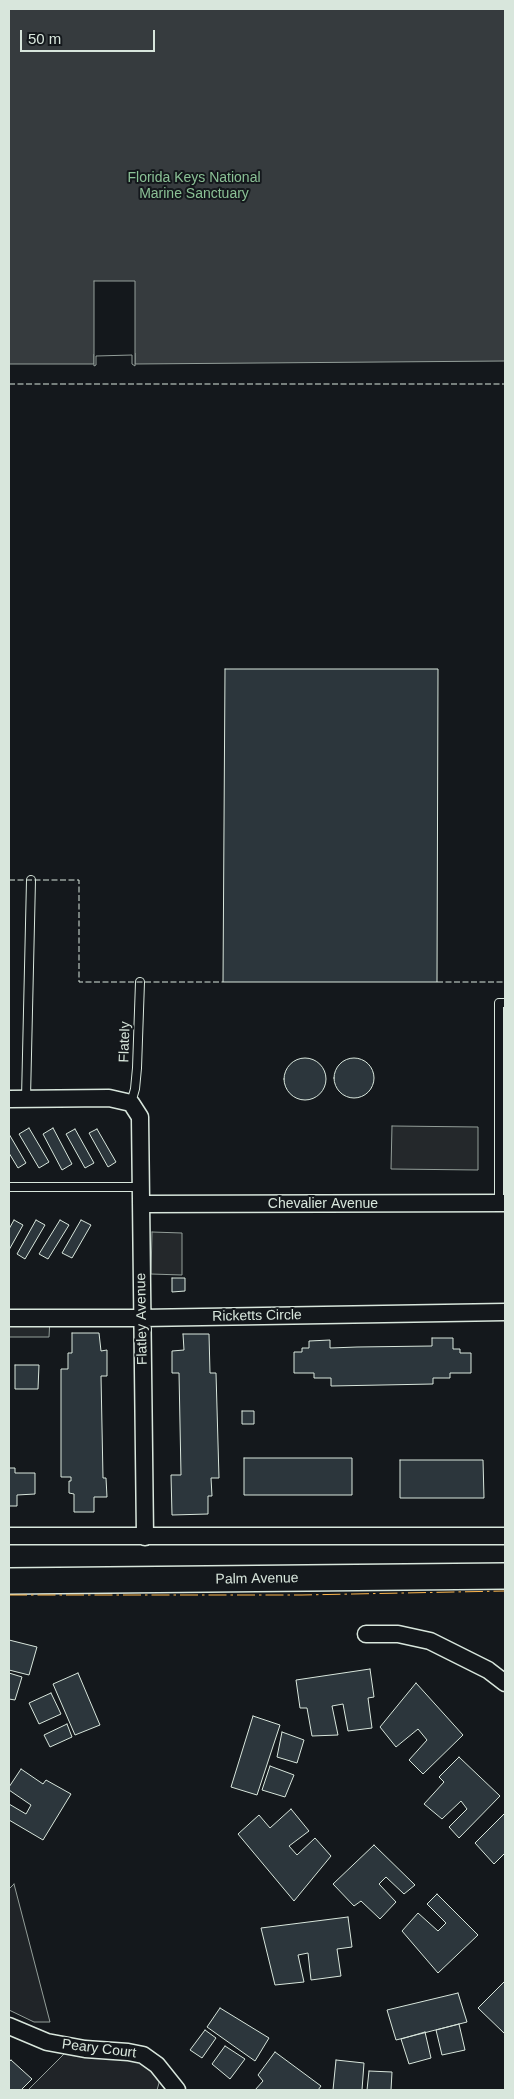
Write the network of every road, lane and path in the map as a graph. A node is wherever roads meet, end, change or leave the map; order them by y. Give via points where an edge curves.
1 (31, 880) dead end
2 (140, 982) dead end
3 (505, 1003) edge
4 (26, 1098) junction
5 (9, 1099) edge
6 (131, 1103) junction
7 (9, 1186) edge
8 (141, 1187) junction
9 (502, 1203) edge
10 (141, 1204) junction
11 (505, 1312) edge
12 (9, 1318) edge
13 (142, 1318) junction
14 (9, 1536) edge
15 (505, 1536) edge
16 (145, 1538) junction
17 (505, 1576) edge
18 (9, 1581) edge
19 (366, 1634) dead end
20 (505, 1683) edge
21 (9, 2026) edge
22 (177, 2090) edge

1 - 4 lane
2 - 6 lane, Flately via 137,1068
3 - 9 lane via 498,1003
4 - 5 street
4 - 6 street via 109,1098
6 - 8 street, Flatley Avenue via 140,1117
7 - 8 lane
8 - 10 street, Flatley Avenue
9 - 10 street, Chevalier Avenue
10 - 13 street, Flatley Avenue
11 - 13 street, Ricketts Circle
12 - 13 street, Ricketts Circle
13 - 16 street, Flatley Avenue
14 - 16 street
15 - 16 street
17 - 18 main road, Palm Avenue
19 - 20 street via 398,1634 430,1642 488,1670
21 - 22 street, Peary Court via 46,2042 143,2055 157,2065

